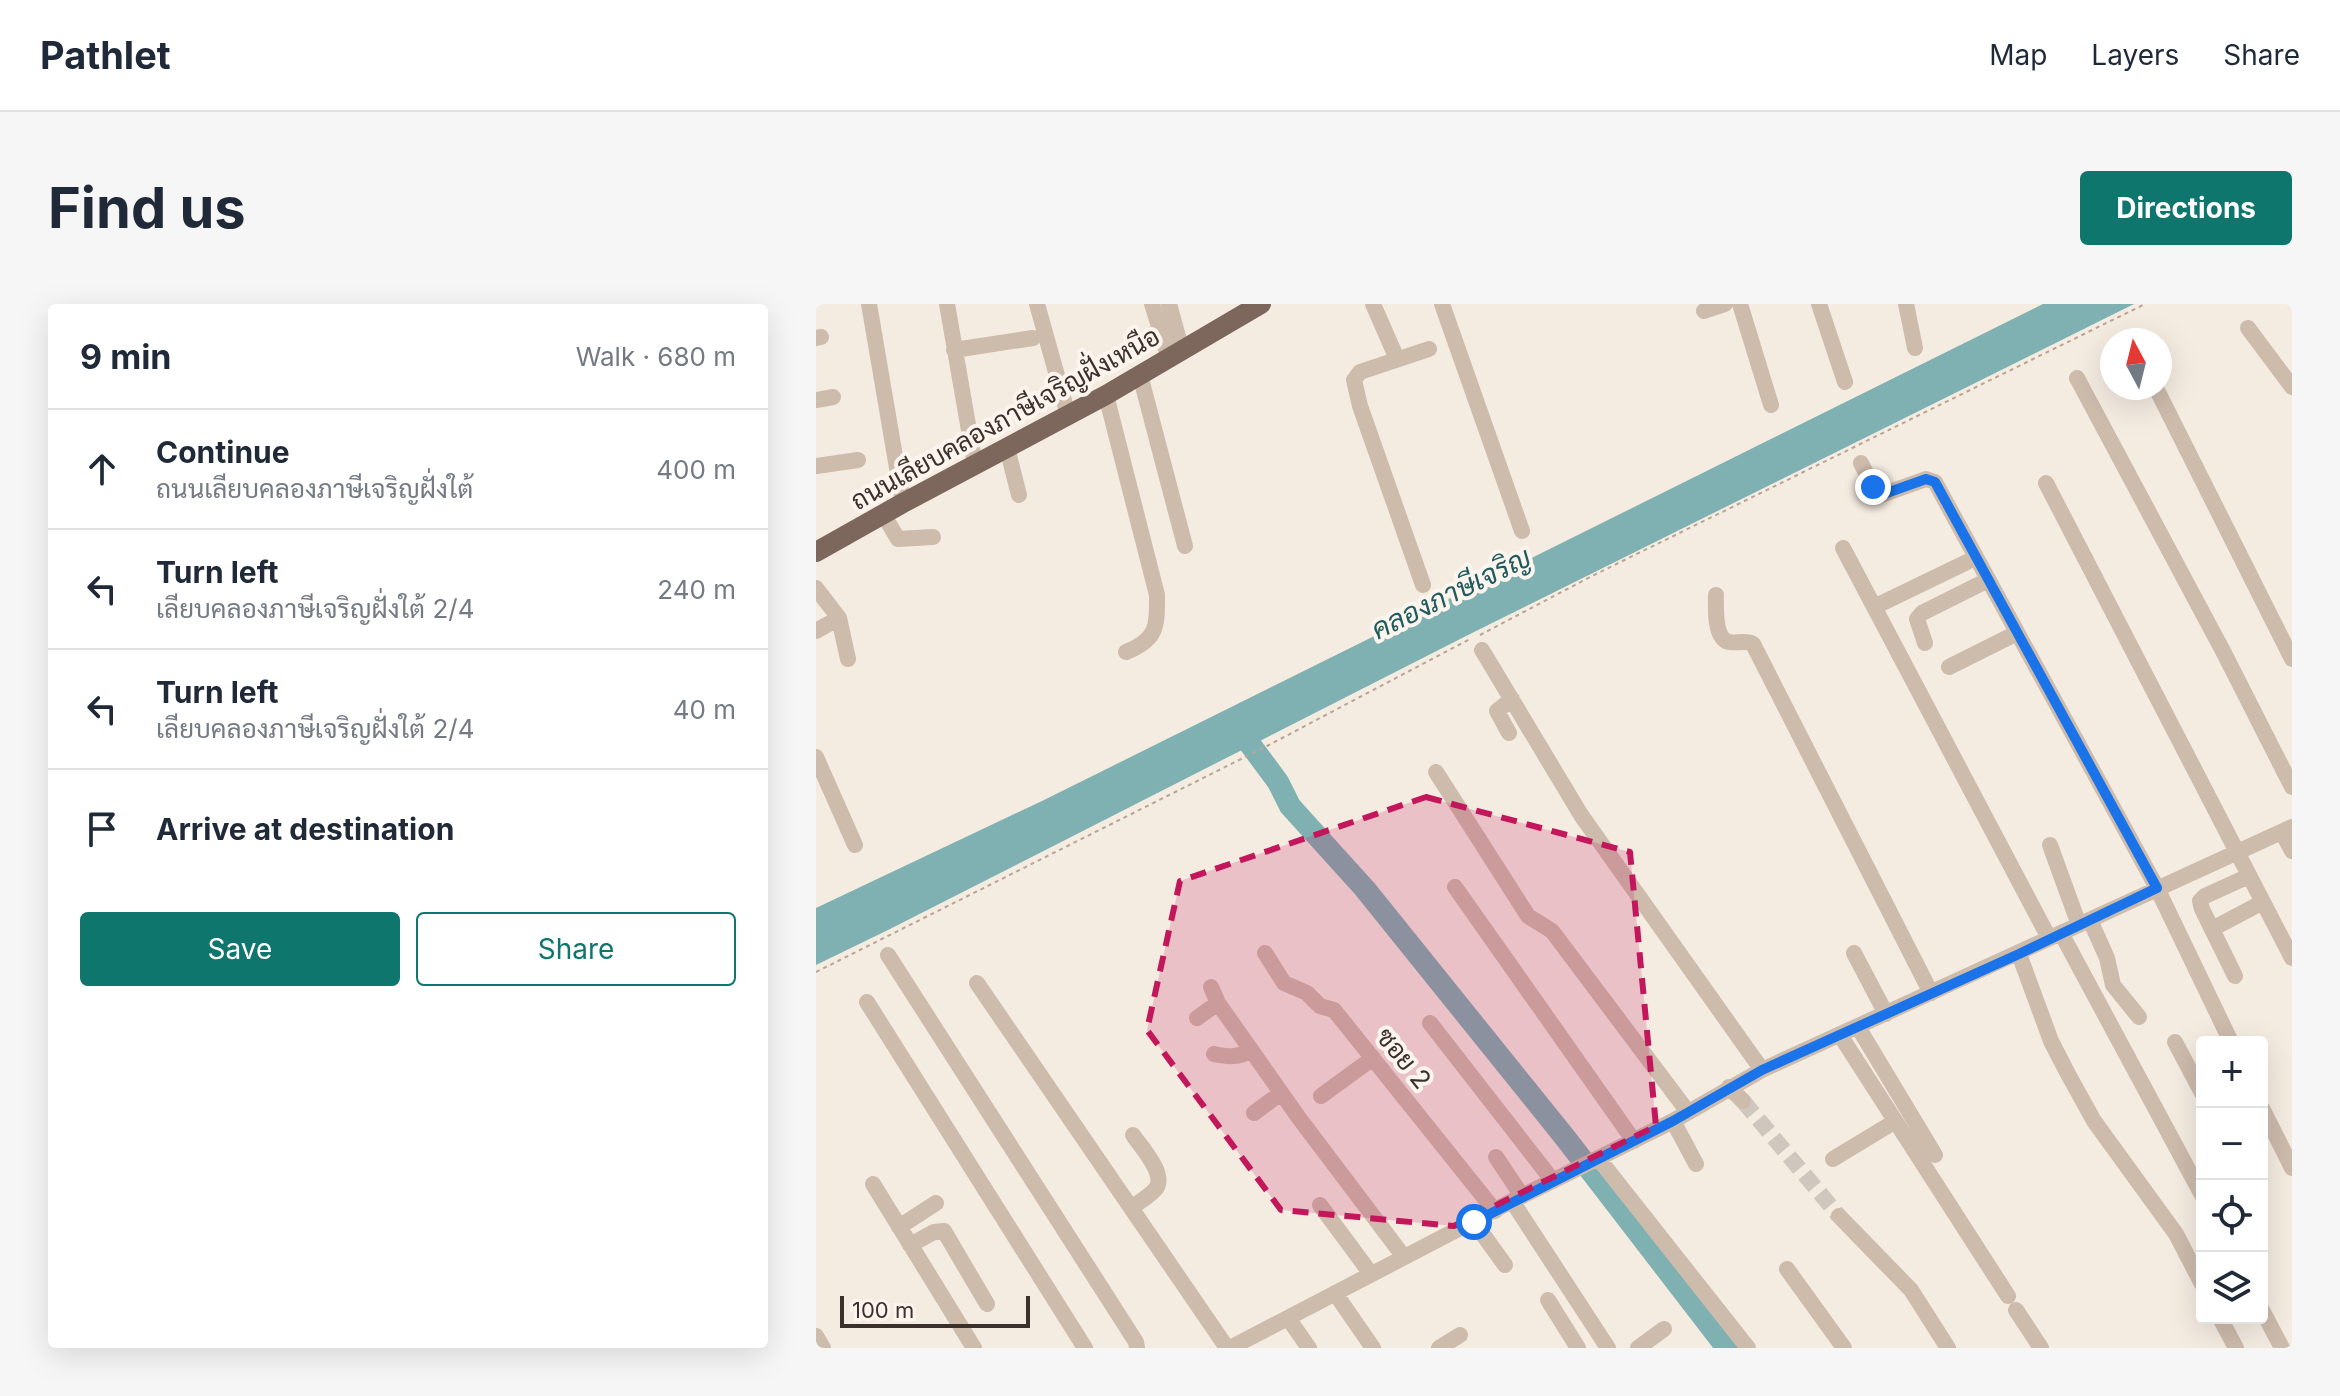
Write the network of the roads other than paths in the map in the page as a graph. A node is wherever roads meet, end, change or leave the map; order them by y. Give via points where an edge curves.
1 (869, 304) edge
2 (947, 304) edge
3 (1037, 304) edge
4 (1152, 304) edge
5 (1169, 304) edge
6 (1261, 304) edge
7 (1373, 304) edge
8 (1442, 304) edge
9 (1725, 304) edge
10 (1740, 304) edge
11 (1819, 304) edge
12 (1906, 304) edge
13 (1704, 311) dead end
14 (2248, 328) dead end
15 (1033, 338) dead end
16 (1915, 348) dead end
17 (1429, 349) dead end
18 (954, 350) junction
19 (1176, 355) junction
20 (1397, 359) junction
21 (1140, 375) junction
22 (2077, 378) dead end
23 (1845, 382) dead end
24 (2292, 387) edge
25 (1106, 395) junction
26 (2162, 400) edge
27 (1771, 405) dead end
28 (1068, 415) junction
29 (1007, 448) junction
30 (858, 460) dead end
31 (1861, 463) dead end
32 (975, 465) junction
33 (816, 466) edge
34 (2046, 483) dead end
35 (1019, 495) dead end
36 (903, 503) junction
37 (883, 514) junction
38 (1522, 531) dead end
39 (933, 537) dead end
40 (1185, 546) dead end
41 (1843, 548) dead end
42 (816, 552) edge
43 (1967, 562) dead end
44 (1988, 580) junction
45 (1423, 585) dead end
46 (816, 588) edge
47 (1716, 595) dead end
48 (1874, 607) junction
49 (839, 618) junction
50 (816, 631) edge
51 (2017, 633) junction
52 (1925, 643) dead end
53 (1482, 650) dead end
54 (1126, 652) dead end
55 (848, 659) dead end
56 (2292, 659) edge
57 (1949, 667) dead end
58 (1512, 699) junction
59 (1509, 733) dead end
60 (816, 757) edge
61 (1436, 772) dead end
62 (2292, 787) edge
63 (2287, 830) edge
64 (855, 845) dead end
65 (2050, 845) dead end
66 (2292, 851) edge
67 (2237, 852) junction
68 (2249, 876) junction
69 (1455, 887) dead end
70 (2157, 888) junction
71 (2263, 902) junction
72 (2084, 922) junction
73 (2212, 929) junction
74 (2055, 936) junction
75 (1265, 953) dead end
76 (1854, 953) dead end
77 (2019, 954) junction
78 (888, 955) dead end
79 (2292, 958) edge
80 (2235, 976) dead end
81 (977, 983) dead end
82 (1211, 987) dead end
83 (1931, 993) junction
84 (867, 1002) dead end
85 (1218, 1003) junction
86 (1886, 1014) junction
87 (2139, 1017) dead end
88 (1197, 1018) dead end
89 (1430, 1023) dead end
90 (1858, 1027) junction
91 (1840, 1035) junction
92 (2228, 1036) edge
93 (2175, 1042) dead end
94 (1251, 1050) junction
95 (1214, 1054) dead end
96 (1373, 1058) junction
97 (1762, 1070) junction
98 (2196, 1082) edge
99 (1729, 1087) junction
100 (1281, 1093) junction
101 (1321, 1096) dead end
102 (1743, 1101) tunnel mouth
103 (1254, 1113) dead end
104 (1680, 1117) junction
105 (1894, 1122) junction
106 (2268, 1125) edge
107 (1133, 1135) dead end
108 (1634, 1141) junction
109 (1935, 1155) dead end
110 (1496, 1157) dead end
111 (1833, 1159) dead end
112 (1591, 1162) junction
113 (1696, 1164) dead end
114 (2292, 1168) edge
115 (1553, 1181) junction
116 (873, 1184) dead end
117 (2196, 1184) edge
118 (1517, 1198) junction
119 (936, 1203) dead end
120 (1320, 1205) dead end
121 (1131, 1208) junction
122 (1495, 1211) junction
123 (1839, 1216) tunnel mouth
124 (1474, 1222) junction
125 (899, 1227) junction
126 (910, 1245) junction
127 (1404, 1257) junction
128 (1505, 1265) dead end
129 (1787, 1269) dead end
130 (2196, 1272) edge
131 (1371, 1274) junction
132 (1335, 1293) junction
133 (1548, 1300) dead end
134 (987, 1304) dead end
135 (1288, 1318) junction
136 (2268, 1321) edge
137 (2223, 1324) edge
138 (1664, 1329) dead end
139 (1460, 1335) dead end
140 (816, 1336) edge
141 (1141, 1346) edge
142 (1603, 1346) edge
143 (823, 1348) edge
144 (974, 1348) edge
145 (1085, 1348) edge
146 (1229, 1348) edge
147 (1309, 1348) edge
148 (1373, 1348) edge
149 (1439, 1348) edge
150 (1578, 1348) edge
151 (1638, 1348) edge
152 (1748, 1348) edge
153 (1844, 1348) edge
154 (1948, 1348) edge
155 (2041, 1348) edge
156 (2236, 1348) edge
157 (2282, 1348) edge

1 - 36 street
2 - 18 street
3 - 28 street
4 - 19 street
5 - 19 street
6 - 19 main road, ถนนเลียบคลองภาษีเจริญฝั่งเหนือ
7 - 20 street
8 - 38 street
9 - 13 street
10 - 27 street
11 - 23 street
12 - 16 street
14 - 24 street
15 - 18 street
17 - 20 street
18 - 32 street
19 - 21 main road, ถนนเลียบคลองภาษีเจริญฝั่งเหนือ
20 - 45 street via 1360,372 1354,391
21 - 25 main road, ถนนเลียบคลองภาษีเจริญฝั่งเหนือ
21 - 40 street
22 - 62 street
25 - 28 main road, ถนนเลียบคลองภาษีเจริญฝั่งเหนือ
25 - 54 street via 1157,595 1156,628 1140,646
26 - 56 street
28 - 29 main road, ถนนเลียบคลองภาษีเจริญฝั่งเหนือ
29 - 32 main road, ถนนเลียบคลองภาษีเจริญฝั่งเหนือ
29 - 35 street
30 - 33 street
31 - 44 street via 1881,495 1926,479 1935,482
32 - 36 main road, ถนนเลียบคลองภาษีเจริญฝั่งเหนือ
34 - 67 street
36 - 37 main road, ถนนเลียบคลองภาษีเจริญฝั่งเหนือ
37 - 39 street via 898,539
37 - 42 main road, ถนนเลียบคลองภาษีเจริญฝั่งเหนือ
41 - 48 street
43 - 48 street
44 - 51 street
44 - 52 street via 1922,613 1917,619
46 - 49 street
47 - 83 street via 1724,639 1753,644
48 - 74 street
49 - 50 street
49 - 55 street
51 - 57 street
51 - 70 street
53 - 58 street
58 - 59 street via 1497,711
58 - 97 street via 1581,815
60 - 64 street
61 - 104 street via 1528,916 1552,931
63 - 66 street
63 - 67 street
65 - 72 street
67 - 68 street
67 - 70 street
68 - 71 street
68 - 73 street via 2200,901
69 - 108 street
70 - 72 street
70 - 92 street
71 - 73 street
71 - 79 street
72 - 74 street
72 - 87 street via 2107,958 2113,985
73 - 80 street
74 - 77 street
74 - 117 street
75 - 96 street, ซอย 2 via 1284,983 1334,1010
76 - 86 street
77 - 83 street
77 - 130 street via 2051,1041 2094,1121 2176,1234
78 - 141 street
81 - 121 street
82 - 85 street
83 - 86 street
84 - 145 street
85 - 88 street
85 - 94 street
86 - 90 street
89 - 115 street
90 - 91 street
90 - 109 street
91 - 97 street
91 - 105 street
93 - 98 street
94 - 95 street via 1230,1058
94 - 100 street
96 - 101 street
96 - 122 street, ซอย 2
97 - 99 street
99 - 102 street
99 - 104 street
100 - 103 street
100 - 127 street
104 - 108 street
104 - 113 street
105 - 111 street
105 - 155 street
106 - 114 street
107 - 121 street via 1159,1181
108 - 112 street
110 - 118 street
112 - 115 street
112 - 152 street
115 - 118 street
116 - 125 street
118 - 122 street
118 - 142 street
119 - 125 street
120 - 131 street
121 - 146 street
122 - 124 street
123 - 154 street via 1911,1290
124 - 127 street
124 - 128 street
125 - 126 street
126 - 134 street via 944,1231
126 - 144 street
127 - 131 street
129 - 153 street
131 - 132 street
132 - 135 street
132 - 148 street
133 - 150 street
135 - 146 street
135 - 147 street
136 - 157 street
137 - 156 street
138 - 151 street
139 - 149 street
140 - 143 street

